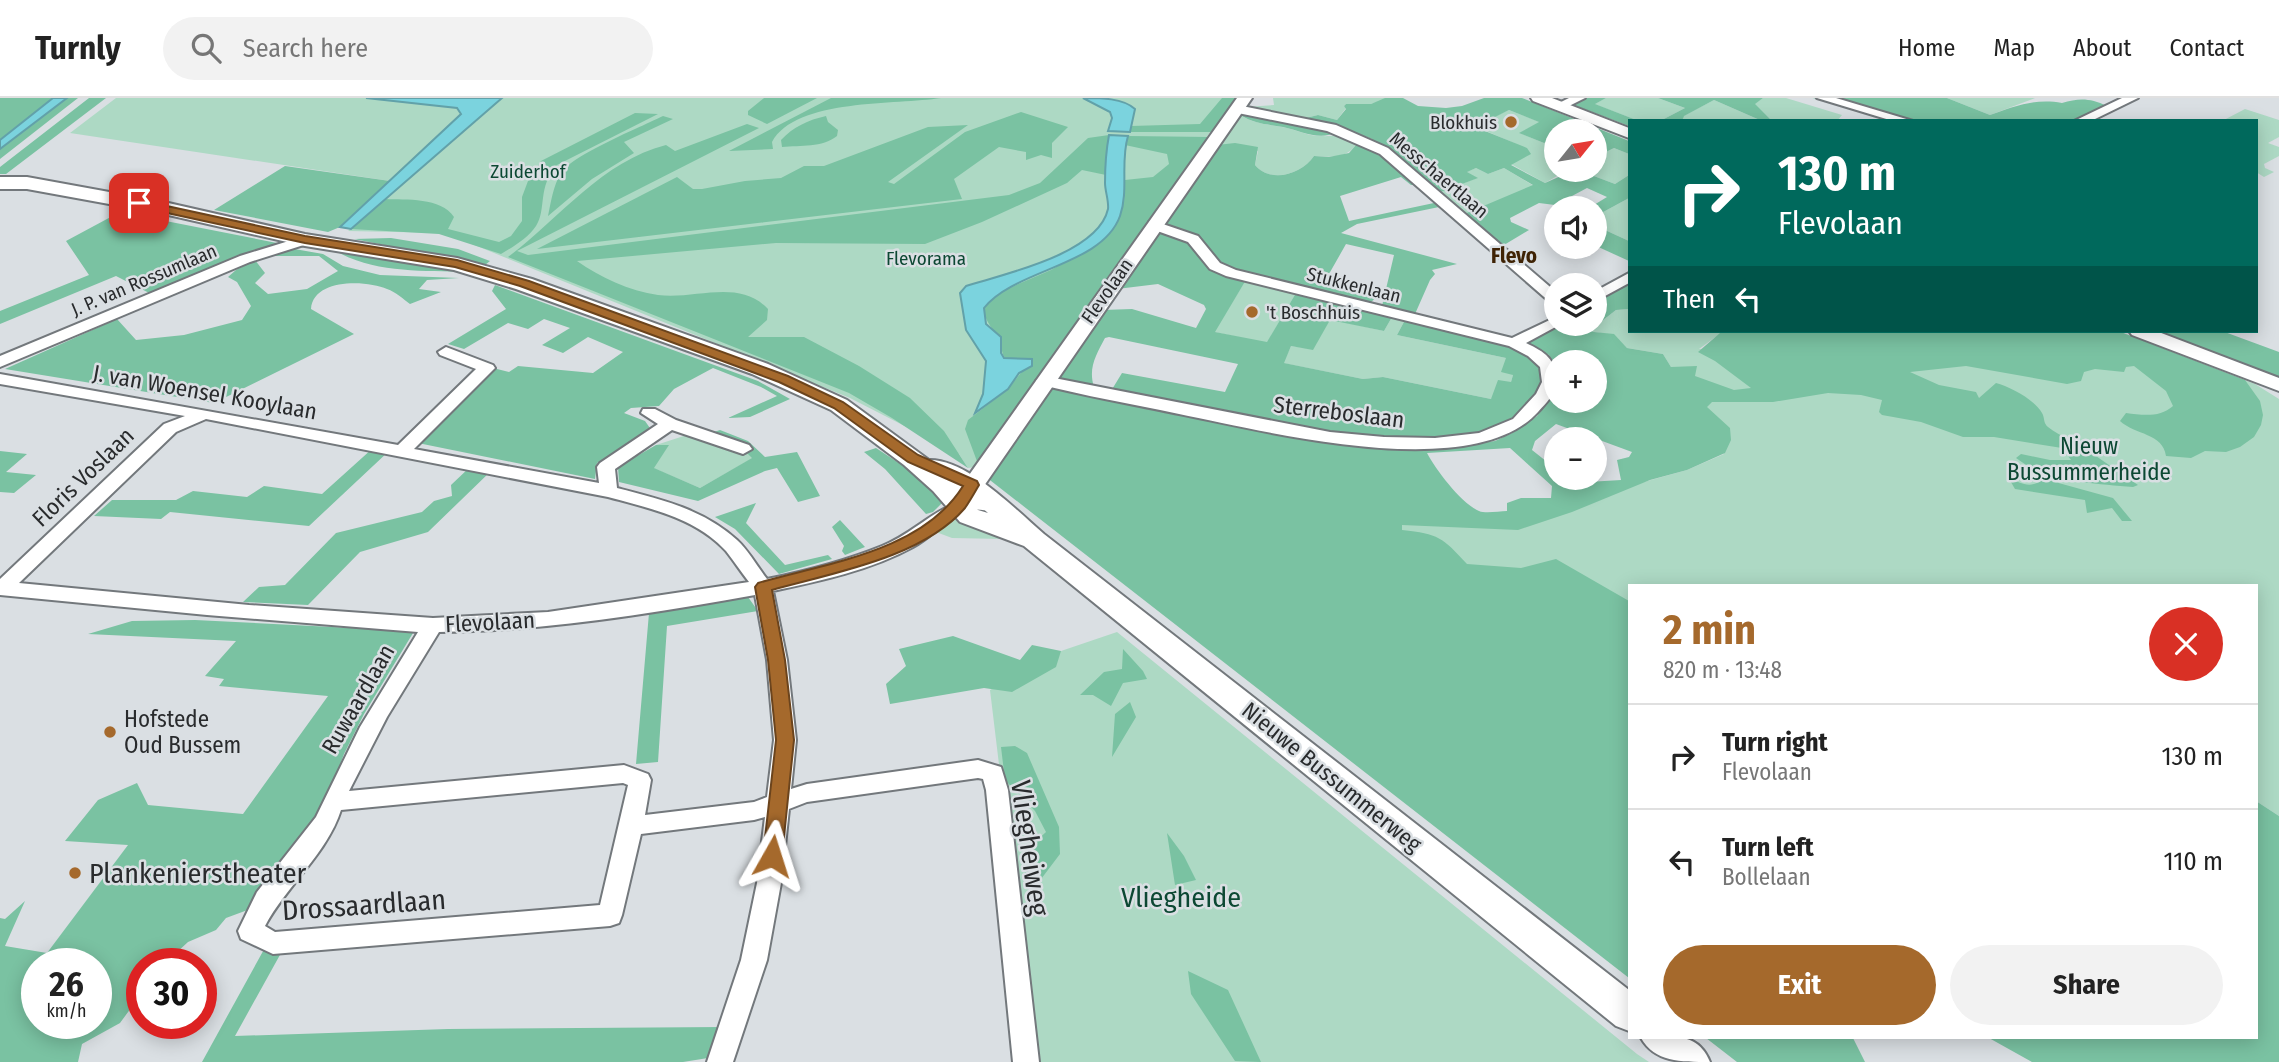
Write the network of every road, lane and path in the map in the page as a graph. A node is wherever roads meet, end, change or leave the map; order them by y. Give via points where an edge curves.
1 (1538, 98) edge
2 (1579, 98) edge
3 (1824, 98) edge
4 (2132, 98) edge
5 (1241, 103) edge
6 (1559, 106) junction
7 (1900, 119) edge
8 (2085, 119) edge
9 (1628, 133) edge
10 (4, 185) edge
11 (1154, 225) junction
12 (305, 240) junction
13 (1628, 278) edge
14 (1544, 290) edge
15 (1607, 290) edge
16 (1544, 327) edge
17 (2144, 333) edge
18 (1514, 343) junction
19 (446, 352) dead end
20 (0, 362) edge
21 (0, 379) edge
22 (1044, 381) junction
23 (2279, 385) edge
24 (649, 412) dead end
25 (205, 414) junction
26 (670, 424) junction
27 (744, 449) dead end
28 (401, 451) junction
29 (609, 491) junction
30 (958, 491) junction
31 (1034, 540) junction
32 (763, 587) junction
33 (1, 588) edge
34 (433, 625) junction
35 (778, 801) junction
36 (333, 802) junction
37 (631, 827) junction
38 (1628, 1012) edge
39 (1661, 1039) edge
40 (720, 1062) edge
41 (1026, 1062) edge
42 (1692, 1062) edge

1 - 6 street
2 - 6 street
3 - 7 street
4 - 8 street
5 - 11 street, Flevolaan
5 - 14 street, Messchaertlaan via 1345,131 1369,142
6 - 9 street
10 - 12 main road via 164,208
11 - 18 street, Stukkenlaan via 1193,239 1215,266 1231,273
11 - 22 street, Flevolaan
12 - 20 street, J. P. van Rossumlaan via 245,259
12 - 30 main road via 457,264 784,379 839,405
13 - 15 street
16 - 18 street
17 - 23 street
18 - 22 street, Sterreboslaan via 1539,355 1548,365 1550,382 1536,409 1511,428 1467,441 1417,444 1334,438
19 - 28 street via 488,368
21 - 25 street, J. van Woensel Kooylaan
22 - 30 street, Flevolaan
24 - 26 street
25 - 28 street, J. van Woensel Kooylaan
25 - 33 street, Floris Voslaan via 170,428
26 - 27 street
26 - 29 street via 606,467
28 - 29 street, J. van Woensel Kooylaan
29 - 32 street, J. van Woensel Kooylaan via 677,510 701,523 731,545
30 - 31 main road, Nieuwe Bussummerweg via 993,506
30 - 31 main road, Nieuwe Bussummerweg via 969,516
30 - 32 street, Flevolaan via 928,530 904,544
31 - 38 main road, Nieuwe Bussummerweg
32 - 34 street, Flevolaan via 548,620
32 - 35 street via 785,740
33 - 34 street, Flevolaan
34 - 36 street, Ruwaardlaan via 385,699
35 - 37 street via 754,811
35 - 40 street via 754,960
35 - 41 street, Vliegheiweg via 978,769 993,773
36 - 37 street, Drossaardlaan via 624,774 640,780
36 - 37 street, Drossaardlaan via 326,822 250,930 273,943 610,915
39 - 42 main road

